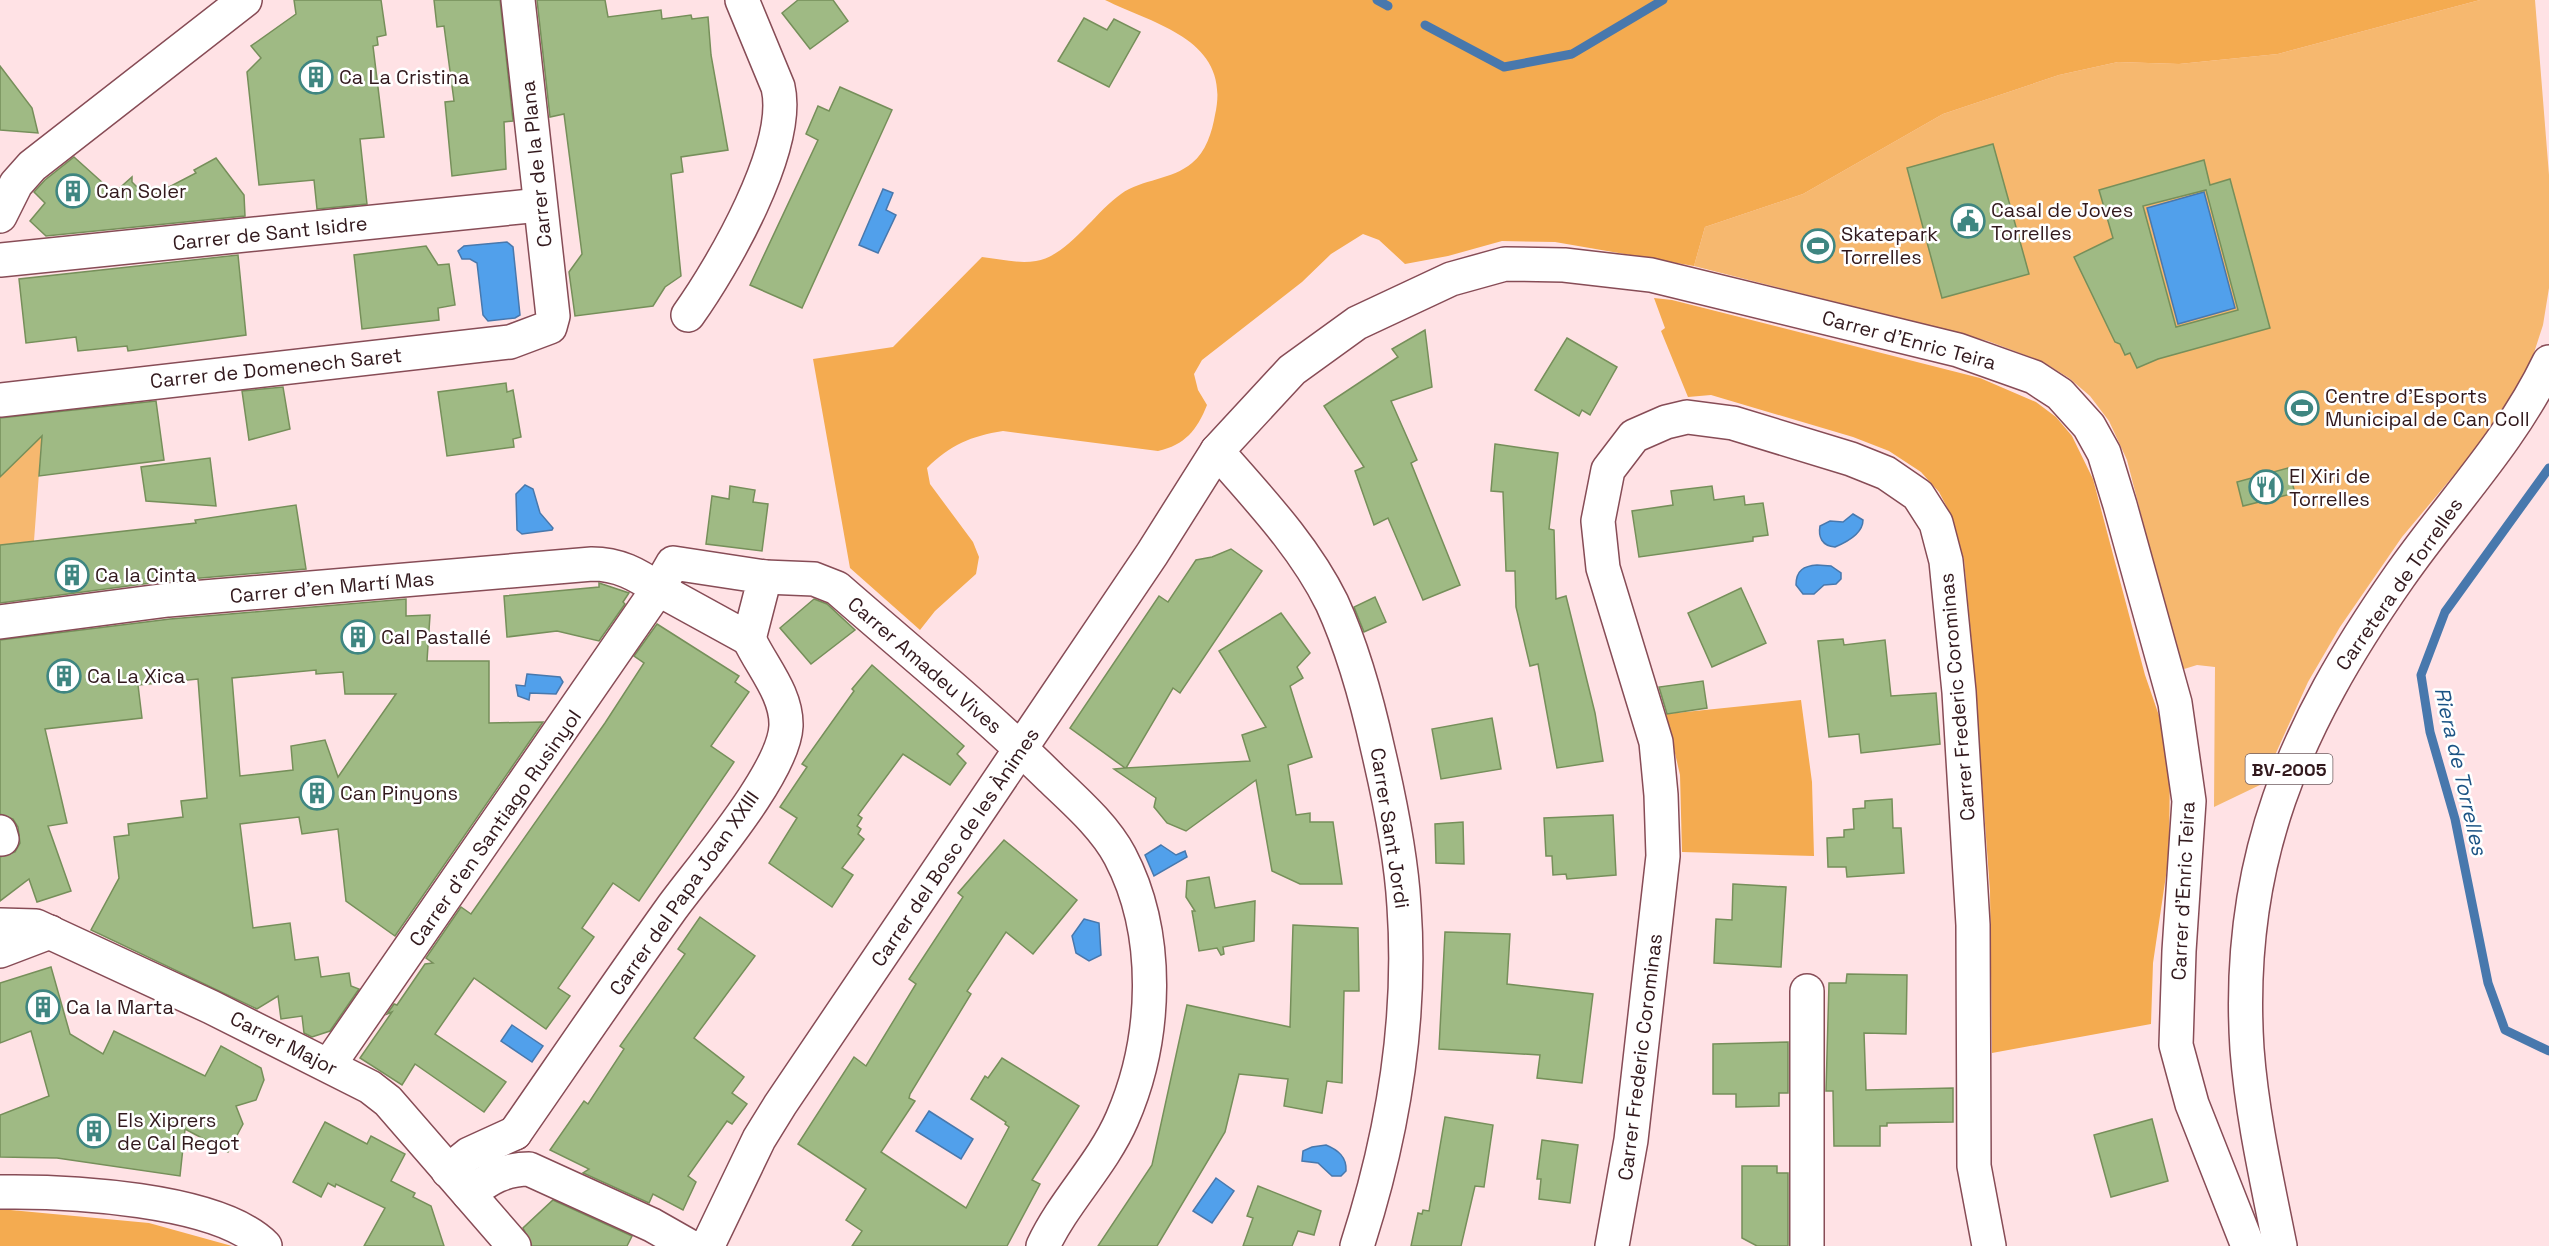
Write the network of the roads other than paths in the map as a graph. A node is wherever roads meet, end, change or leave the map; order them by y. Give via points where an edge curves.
1 (245, 0) edge
2 (518, 0) edge
3 (742, 0) edge
4 (540, 205) junction
5 (0, 216) edge
6 (0, 260) edge
7 (688, 315) dead end
8 (550, 327) joint
9 (2549, 362) edge
10 (0, 400) edge
11 (1217, 451) junction
12 (765, 577) junction
13 (658, 589) junction
14 (0, 622) edge
15 (749, 639) junction
16 (1022, 749) junction
17 (0, 925) edge
18 (50, 932) junction
19 (0, 951) edge
20 (1807, 991) dead end
21 (329, 1065) junction
22 (515, 1133) junction
23 (528, 1169) junction
24 (458, 1182) junction
25 (0, 1192) edge
26 (265, 1246) edge
27 (514, 1246) edge
28 (688, 1246) edge
29 (703, 1246) edge
30 (1043, 1246) edge
31 (1357, 1246) edge
32 (1612, 1246) edge
33 (1807, 1246) edge
34 (1989, 1246) edge
35 (2248, 1246) edge
36 (2280, 1246) edge

1 - 5 street via 32,166 16,184
2 - 4 street, Carrer de la Plana
3 - 7 street via 778,87 779,124 764,177 716,271
4 - 6 street, Carrer de Sant Isidre
4 - 8 street, Carrer de la Plana via 553,316
8 - 10 street, Carrer de Domenech Saret via 510,342
9 - 36 street, Carretera de Torrelles / BV-2005 via 2516,422 2400,575 2343,659 2300,743 2269,826 2258,866 2245,1000 2258,1133
11 - 16 street, Carrer del Bosc de les Ànimes
11 - 31 street, Carrer Sant Jordi via 1279,522 1331,602 1369,711 1399,857 1405,960 1400,1046 1388,1137
11 - 35 street, Carrer d'Enric Teira via 1292,370 1357,323 1451,279 1505,264 1564,264 1673,280 1958,350 2034,377 2060,394 2089,426 2104,453 2175,703 2189,801 2176,1045 2192,1104
12 - 13 street, Carrer Amadeu Vives via 673,563
12 - 15 street
12 - 16 street, Carrer Amadeu Vives via 814,579 837,588
13 - 14 street, Carrer d'en Martí Mas via 622,568 592,564 168,600
13 - 15 street, Carrer d'en Martí Mas
13 - 21 street, Carrer d'en Santiago Rusinyol
15 - 22 street, Carrer del Papa Joan XXIII via 784,707 786,727 781,748 737,821 672,907
16 - 29 street, Carrer del Bosc de les Ànimes via 780,1105 759,1139 709,1243
16 - 30 street, Carrer Amadeu Vives via 1089,815 1119,854 1138,897 1147,939 1151,997 1139,1062 1122,1119
17 - 18 street, Carrer Major via 36,926
18 - 19 street
18 - 21 street, Carrer Major
20 - 33 street
21 - 24 street, Carrer Major via 388,1101
22 - 23 street
22 - 24 street via 469,1154
23 - 24 street
23 - 28 street via 652,1225
24 - 27 street, Carrer Major
25 - 26 street via 55,1191 211,1215
32 - 34 street, Carrer Frederic Corominas via 1631,1140 1658,916 1662,846 1656,742 1603,568 1598,521 1608,470 1634,436 1687,417 1733,423 1886,473 1918,495 1936,523 1946,561 1959,692 1972,892 1974,1166

